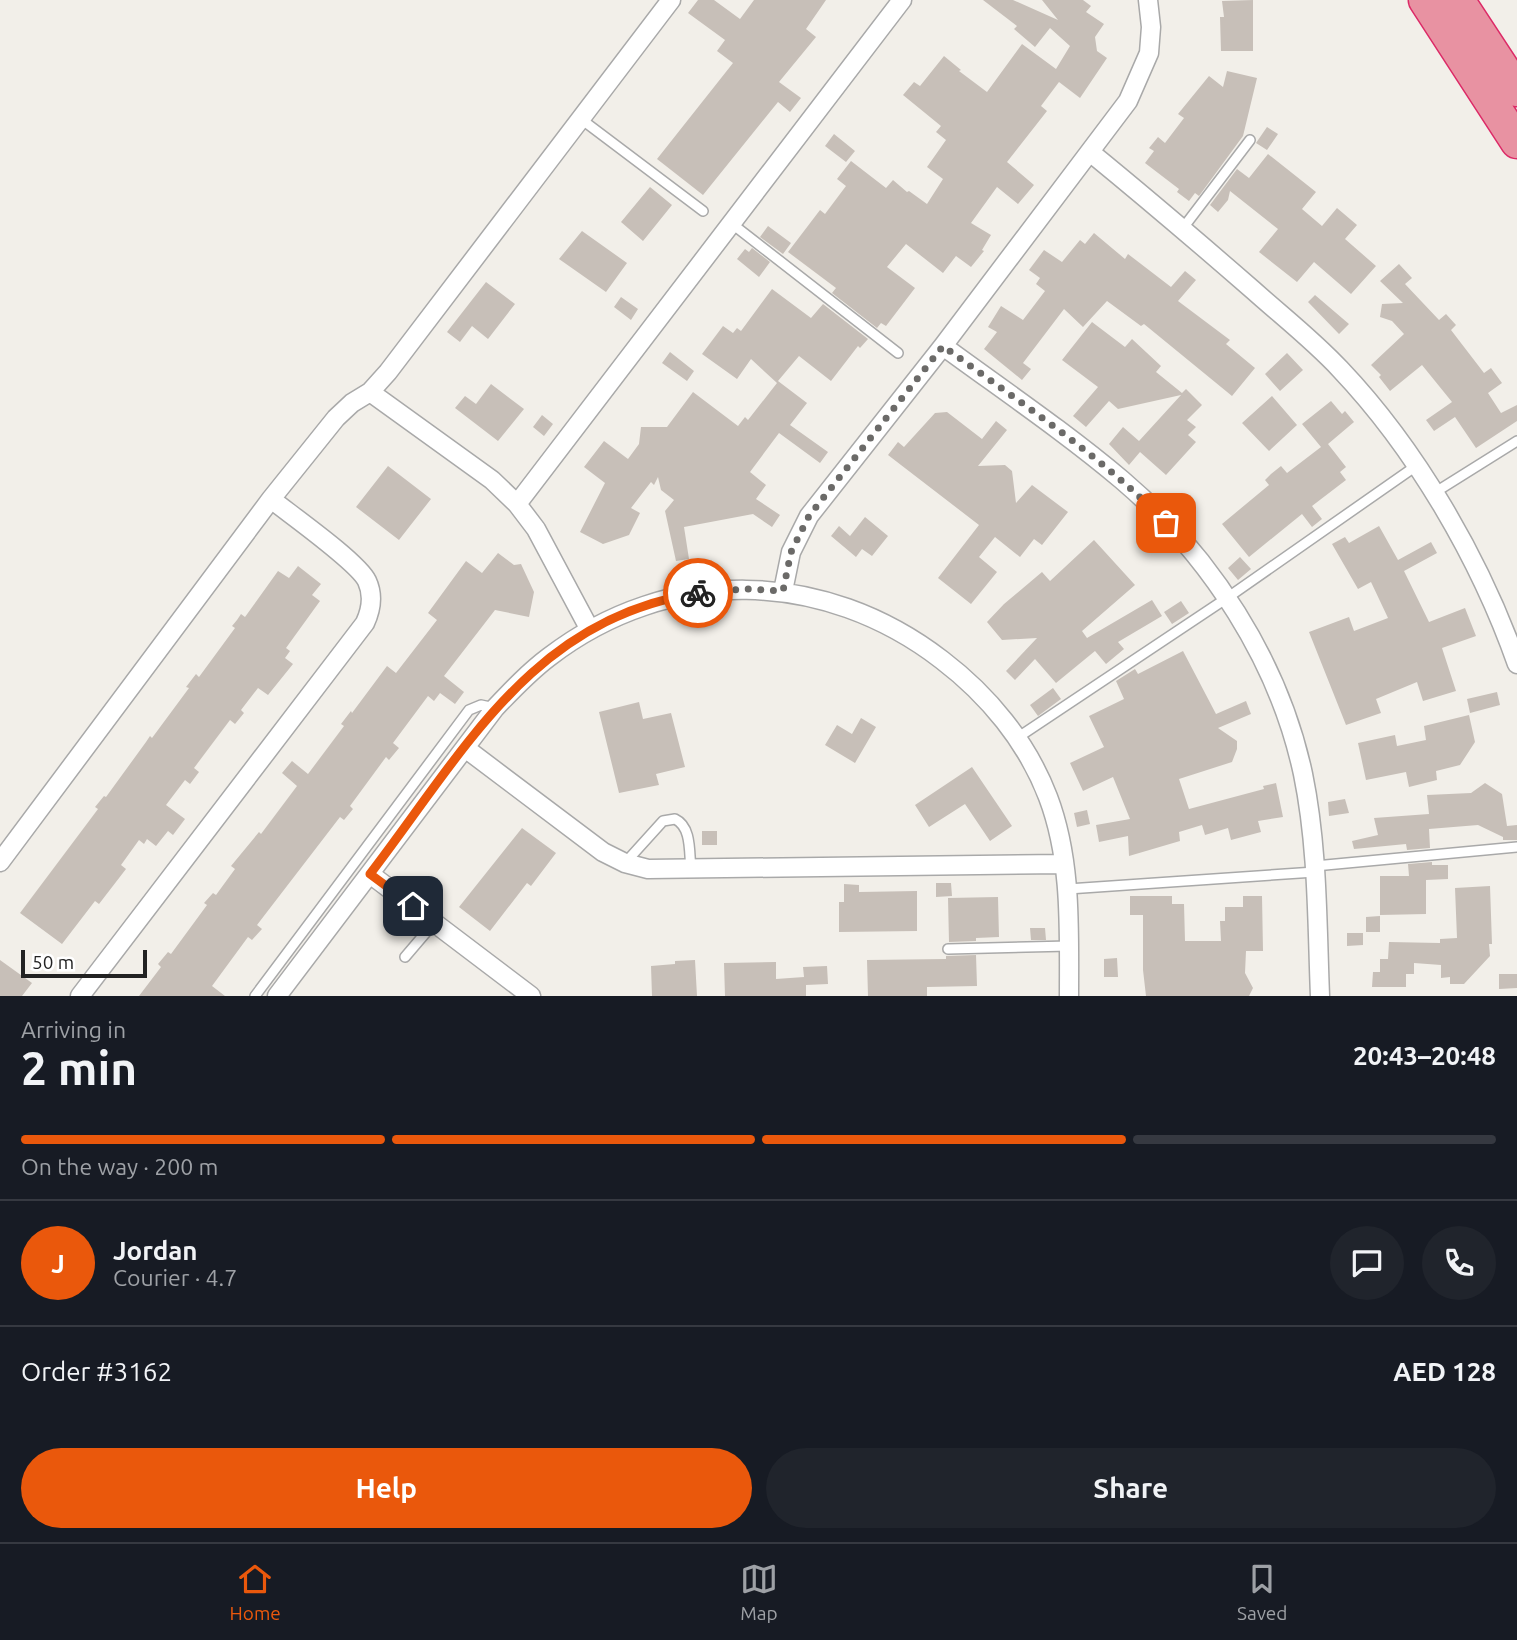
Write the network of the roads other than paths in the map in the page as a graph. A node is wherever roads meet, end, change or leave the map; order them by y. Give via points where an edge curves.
1 (671, 0) edge
2 (902, 0) edge
3 (1148, 0) edge
4 (1425, 0) edge
5 (1458, 0) edge
6 (1517, 90) edge
7 (581, 119) junction
8 (1250, 140) dead end
9 (1517, 142) edge
10 (1090, 152) junction
11 (703, 211) dead end
12 (732, 223) junction
13 (1183, 228) junction
14 (943, 346) junction
15 (898, 353) dead end
16 (370, 392) junction
17 (1517, 441) edge
18 (1416, 466) junction
19 (1434, 493) junction
20 (271, 499) junction
21 (517, 504) junction
22 (783, 591) junction
23 (1227, 598) junction
24 (590, 630) junction
25 (1517, 664) edge
26 (495, 708) junction
27 (1017, 738) junction
28 (464, 748) junction
29 (1517, 846) edge
30 (0, 862) edge
31 (625, 863) junction
32 (1064, 864) junction
33 (1315, 869) junction
34 (691, 870) junction
35 (370, 874) junction
36 (1068, 889) junction
37 (434, 923) junction
38 (1069, 946) junction
39 (948, 949) dead end
40 (405, 957) dead end
41 (80, 996) edge
42 (254, 996) edge
43 (277, 996) edge
44 (531, 996) edge
45 (1069, 996) edge
46 (1320, 996) edge

1 - 7 street
2 - 12 street
3 - 10 street via 1152,27 1140,77
4 - 9 highway
5 - 6 highway
7 - 11 lane
7 - 16 street
8 - 13 lane
10 - 13 street
10 - 14 street
12 - 15 lane
12 - 21 street
13 - 18 street via 1340,369
14 - 22 street via 809,516 791,552
14 - 23 street via 1123,481 1179,536
16 - 20 street via 336,418
16 - 21 street via 492,480
17 - 19 lane
18 - 19 street
18 - 23 lane
19 - 25 street via 1483,583
20 - 30 street
20 - 41 street via 360,570 371,591 370,613
21 - 24 street via 536,529
22 - 24 street via 678,596
22 - 27 street via 858,610 914,639 976,689
23 - 27 lane
23 - 33 street via 1262,660 1289,726 1311,819
24 - 26 street via 548,657
26 - 28 street
26 - 42 lane via 481,705 469,710
27 - 32 street via 1048,795
28 - 31 street via 593,845
28 - 35 street
29 - 33 lane
31 - 34 street via 648,869
31 - 34 lane via 663,821 675,819 687,831
32 - 34 street
32 - 36 street
33 - 36 lane
33 - 46 street
35 - 37 street
35 - 43 street
36 - 38 street
37 - 40 lane
37 - 44 street
38 - 39 lane
38 - 45 street

